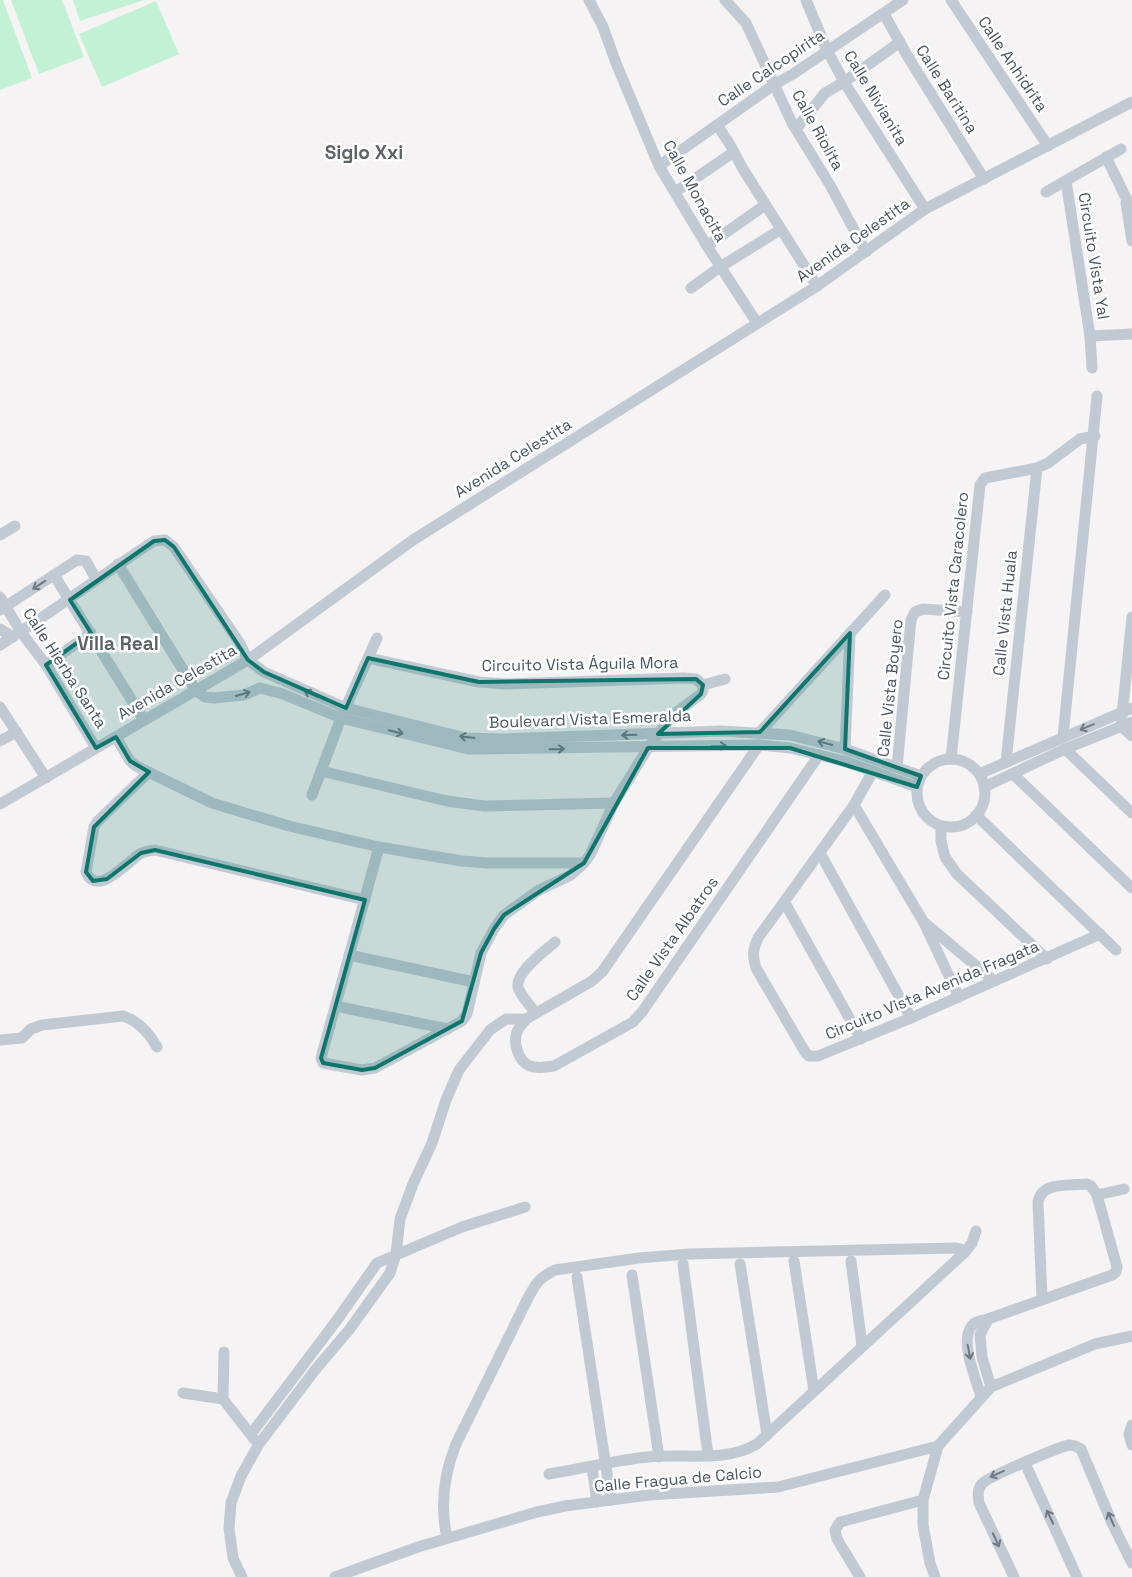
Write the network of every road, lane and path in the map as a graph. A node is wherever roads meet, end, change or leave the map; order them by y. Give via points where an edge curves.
1 (588, 0) edge
2 (725, 0) edge
3 (806, 0) edge
4 (903, 0) edge
5 (951, 0) edge
6 (884, 14) junction
7 (900, 42) junction
8 (828, 50) junction
9 (844, 82) junction
10 (775, 84) junction
11 (1132, 102) edge
12 (717, 125) junction
13 (796, 129) junction
14 (1048, 146) junction
15 (1121, 149) dead end
16 (734, 152) junction
17 (1106, 157) junction
18 (659, 166) junction
19 (984, 179) junction
20 (1066, 181) junction
21 (675, 192) junction
22 (1046, 192) dead end
23 (1126, 199) junction
24 (765, 205) junction
25 (926, 209) junction
26 (1132, 210) edge
27 (780, 230) junction
28 (1132, 240) edge
29 (707, 246) junction
30 (866, 252) junction
31 (720, 267) junction
32 (817, 286) junction
33 (691, 288) dead end
34 (757, 323) junction
35 (1132, 334) edge
36 (1090, 336) junction
37 (1092, 368) dead end
38 (1097, 396) dead end
39 (1095, 436) junction
40 (1037, 468) junction
41 (15, 526) dead end
42 (0, 535) edge
43 (118, 564) junction
44 (54, 575) junction
45 (96, 579) junction
46 (885, 595) dead end
47 (70, 600) junction
48 (2, 604) edge
49 (967, 612) junction
50 (1132, 617) edge
51 (0, 629) edge
52 (92, 633) junction
53 (850, 633) junction
54 (17, 634) junction
55 (377, 638) dead end
56 (0, 645) edge
57 (368, 658) junction
58 (248, 660) junction
59 (46, 665) junction
60 (264, 672) junction
61 (725, 679) dead end
62 (703, 685) junction
63 (260, 688) junction
64 (196, 691) junction
65 (0, 707) edge
66 (1127, 710) edge
67 (344, 713) junction
68 (144, 720) junction
69 (1127, 724) edge
70 (17, 732) junction
71 (760, 732) junction
72 (658, 734) junction
73 (116, 736) junction
74 (1132, 736) edge
75 (1063, 737) junction
76 (0, 741) edge
77 (759, 745) junction
78 (96, 748) junction
79 (648, 748) junction
80 (845, 749) junction
81 (1065, 749) junction
82 (819, 755) junction
83 (951, 758) junction
84 (1006, 762) junction
85 (897, 767) junction
86 (321, 770) junction
87 (873, 771) junction
88 (149, 772) junction
89 (979, 774) junction
90 (1013, 774) junction
91 (46, 778) junction
92 (919, 781) junction
93 (984, 787) junction
94 (312, 795) dead end
95 (614, 803) junction
96 (0, 804) edge
97 (854, 804) junction
98 (1132, 813) edge
99 (976, 816) junction
100 (941, 826) junction
101 (379, 847) junction
102 (820, 853) junction
103 (584, 863) junction
104 (1132, 888) edge
105 (364, 900) junction
106 (785, 903) junction
107 (922, 921) junction
108 (1100, 934) junction
109 (555, 942) dead end
110 (1116, 950) dead end
111 (349, 955) junction
112 (1047, 959) junction
113 (474, 982) junction
114 (994, 982) junction
115 (958, 997) junction
116 (334, 1006) junction
117 (531, 1016) junction
118 (911, 1018) junction
119 (448, 1030) junction
120 (861, 1039) junction
121 (0, 1040) edge
122 (157, 1047) dead end
123 (1124, 1189) dead end
124 (1096, 1195) junction
125 (525, 1207) dead end
126 (976, 1230) dead end
127 (964, 1253) junction
128 (396, 1254) junction
129 (794, 1261) dead end
130 (851, 1261) dead end
131 (683, 1264) dead end
132 (740, 1264) dead end
133 (632, 1275) dead end
134 (576, 1277) dead end
135 (1042, 1299) junction
136 (988, 1319) junction
137 (1132, 1336) edge
138 (862, 1345) junction
139 (224, 1352) dead end
140 (991, 1387) junction
141 (814, 1391) junction
142 (183, 1393) dead end
143 (981, 1396) junction
144 (223, 1399) junction
145 (1132, 1425) edge
146 (251, 1434) junction
147 (767, 1435) junction
148 (259, 1444) junction
149 (1132, 1445) edge
150 (938, 1446) junction
151 (708, 1455) junction
152 (659, 1457) junction
153 (1025, 1463) junction
154 (605, 1464) junction
155 (592, 1467) junction
156 (549, 1474) dead end
157 (610, 1500) junction
158 (923, 1500) junction
159 (597, 1502) junction
160 (446, 1538) junction
161 (1132, 1563) edge
162 (242, 1577) edge
163 (336, 1577) edge
164 (860, 1577) edge
165 (935, 1577) edge
166 (1014, 1577) edge
167 (1077, 1577) edge

1 - 18 street, Calle Monacita via 596,12
2 - 10 street, Calle Riolita via 746,23
3 - 8 street, Calle Nivianita
4 - 6 street, Calle Calcopirita
5 - 14 street, Calle Anhidrita
6 - 7 street, Calle Baritina
6 - 8 street, Calle Calcopirita
7 - 9 street
7 - 19 street, Calle Baritina
8 - 9 street, Calle Nivianita
8 - 10 street, Calle Calcopirita
9 - 13 street via 825,93
9 - 25 street, Calle Nivianita
10 - 12 street, Calle Calcopirita
10 - 13 street, Calle Riolita
11 - 14 street, Avenida Celestita
12 - 16 street
12 - 18 street, Calle Calcopirita
13 - 30 street, Calle Riolita
14 - 19 street, Avenida Celestita
15 - 17 street, Circuito Vista Yal
16 - 21 street
16 - 24 street
17 - 20 street, Circuito Vista Yal
17 - 23 street
18 - 21 street, Calle Monacita
19 - 25 street, Avenida Celestita
20 - 22 street, Circuito Vista Yal
20 - 36 street, Circuito Vista Yal
21 - 29 street, Calle Monacita
23 - 26 street
23 - 28 street
24 - 27 street
24 - 29 street
25 - 30 street, Avenida Celestita
27 - 31 street
27 - 32 street
29 - 31 street, Calle Monacita
30 - 32 street, Avenida Celestita
31 - 33 street
31 - 34 street, Calle Monacita
32 - 34 street, Avenida Celestita
34 - 58 street, Avenida Celestita via 413,540
35 - 36 street, Circuito Vista Yal
36 - 37 street, Circuito Vista Yal
38 - 39 street
39 - 40 street, Circuito Vista Caracolero via 1080,439
39 - 75 street
40 - 49 street, Circuito Vista Caracolero via 984,478 980,485
40 - 84 street, Calle Vista Huala
41 - 42 street
43 - 45 street
43 - 58 street via 154,541 165,540 174,547
43 - 64 street
44 - 45 street via 77,560 86,561
44 - 47 street
44 -> 48 street
45 - 47 street
46 - 53 street
47 - 52 street
47 - 54 street
48 - 54 street, Calle Hierba Santa
49 - 83 street, Circuito Vista Caracolero
49 - 85 street, Calle Vista Boyero via 922,609 915,612 911,620
50 - 66 street
51 - 54 street
52 - 59 street
52 - 68 street
53 - 71 street
53 - 80 street
54 - 56 street
54 - 59 street, Calle Hierba Santa
55 - 57 street
57 - 62 street, Circuito Vista Águila Mora via 479,682 505,684 684,678 696,679
57 - 67 street
58 - 60 street, Boulevard Vista Esmeralda
58 - 64 street, Avenida Celestita
59 - 78 street, Calle Hierba Santa
60 - 63 street
67 -> 60 street, Boulevard Vista Esmeralda
61 - 62 street
62 - 72 street via 700,694 673,715
64 -> 63 street via 214,698 244,695
63 - 67 street, Boulevard Vista Esmeralda
64 - 68 street, Avenida Celestita
65 - 70 street
66 - 69 street
66 -> 75 street
72 -> 67 street, Boulevard Vista Esmeralda via 466,738
67 -> 79 street, Boulevard Vista Esmeralda via 468,749
67 - 86 street
68 - 73 street, Avenida Celestita
69 - 74 street
69 - 81 street
70 - 76 street
70 - 91 street
71 - 72 street, Boulevard Vista Esmeralda
80 -> 71 street, Boulevard Vista Esmeralda via 790,735
72 - 79 street
73 - 78 street, Avenida Celestita
73 - 88 street via 130,761
75 - 84 street
79 -> 77 street, Boulevard Vista Esmeralda
77 - 82 street, Boulevard Vista Esmeralda
77 - 117 street via 602,972
78 - 91 street, Avenida Celestita
79 - 95 street
80 - 85 street, Boulevard Vista Esmeralda
81 - 90 street
81 - 98 street
82 - 87 street, Boulevard Vista Esmeralda
82 - 117 street, Calle Vista Albatros via 633,1022 554,1066 540,1068 530,1066 518,1052 516,1033
83 - 89 street via 966,762
83 - 92 street via 928,767
84 - 89 street
85 - 92 street, Boulevard Vista Esmeralda
86 - 94 street
86 - 95 street via 447,802 485,806
87 - 92 street, Boulevard Vista Esmeralda
87 - 97 street, Circuito Vista Avenida Fragata
88 - 101 street via 212,803
88 - 105 street via 97,822 86,872 93,881 107,879 141,853 156,850
89 - 93 street
90 - 93 street
90 - 104 street
91 - 96 street, Avenida Celestita
92 - 100 street via 916,794 920,808 928,819
93 - 99 street via 982,807
95 - 103 street
97 - 102 street, Circuito Vista Avenida Fragata
97 - 107 street
99 - 100 street via 960,826
99 - 108 street
100 - 112 street via 940,841 945,857 957,874
101 - 103 street via 479,863
101 - 105 street
102 - 106 street, Circuito Vista Avenida Fragata
102 - 118 street
103 - 113 street via 571,875 539,890 504,915 481,953
105 - 111 street
106 - 120 street
106 - 120 street, Circuito Vista Avenida Fragata via 758,938 752,954 756,968 809,1056 818,1056
107 - 114 street
107 - 115 street
108 - 110 street
108 - 112 street, Circuito Vista Avenida Fragata
109 - 117 street via 523,972 517,982
111 - 113 street
111 - 116 street
112 - 114 street, Circuito Vista Avenida Fragata
113 - 119 street via 467,1014
114 - 115 street, Circuito Vista Avenida Fragata
115 - 118 street, Circuito Vista Avenida Fragata
116 - 119 street
116 - 119 street via 320,1058 323,1063 369,1070
117 - 128 street via 506,1019 490,1030 459,1070 400,1220
118 - 120 street, Circuito Vista Avenida Fragata
121 - 122 street via 22,1038 31,1029 42,1025 123,1016 139,1024
123 - 124 street
124 - 135 street via 1116,1272
124 - 135 street via 1087,1184 1050,1187 1039,1195
125 - 128 street via 462,1227
126 - 127 street via 972,1244
127 - 138 street
127 - 160 street via 955,1248 689,1254 555,1270 544,1275 527,1300 449,1462 443,1510
128 - 146 street via 377,1264
128 - 148 street via 384,1283
129 - 141 street
130 - 138 street
131 - 151 street
132 - 147 street
133 - 152 street
134 - 154 street
135 - 136 street
136 - 140 street via 980,1334 982,1357
136 -> 143 street via 978,1321 967,1333 970,1359
137 - 140 street via 1095,1344
138 - 141 street
139 - 144 street
140 - 143 street
141 - 147 street
142 - 144 street
143 - 150 street
144 - 146 street
145 - 149 street via 1129,1434
146 - 148 street
147 - 151 street via 746,1451
148 - 162 street via 241,1476 231,1503 228,1528 233,1558
150 - 157 street, Calle Fragua de Calcio via 778,1487
150 - 158 street
151 - 152 street
152 - 154 street
161 -> 153 street via 1081,1449 1063,1446
153 -> 166 street via 986,1479 978,1494
167 -> 153 street
154 - 155 street
154 - 157 street
155 - 156 street
155 - 159 street
157 - 159 street, Calle Fragua de Calcio
158 - 164 street via 840,1522 835,1530 837,1539
158 - 165 street via 923,1525
159 - 160 street, Calle Fragua de Calcio via 537,1512
160 - 163 street, Calle Fragua de Calcio

